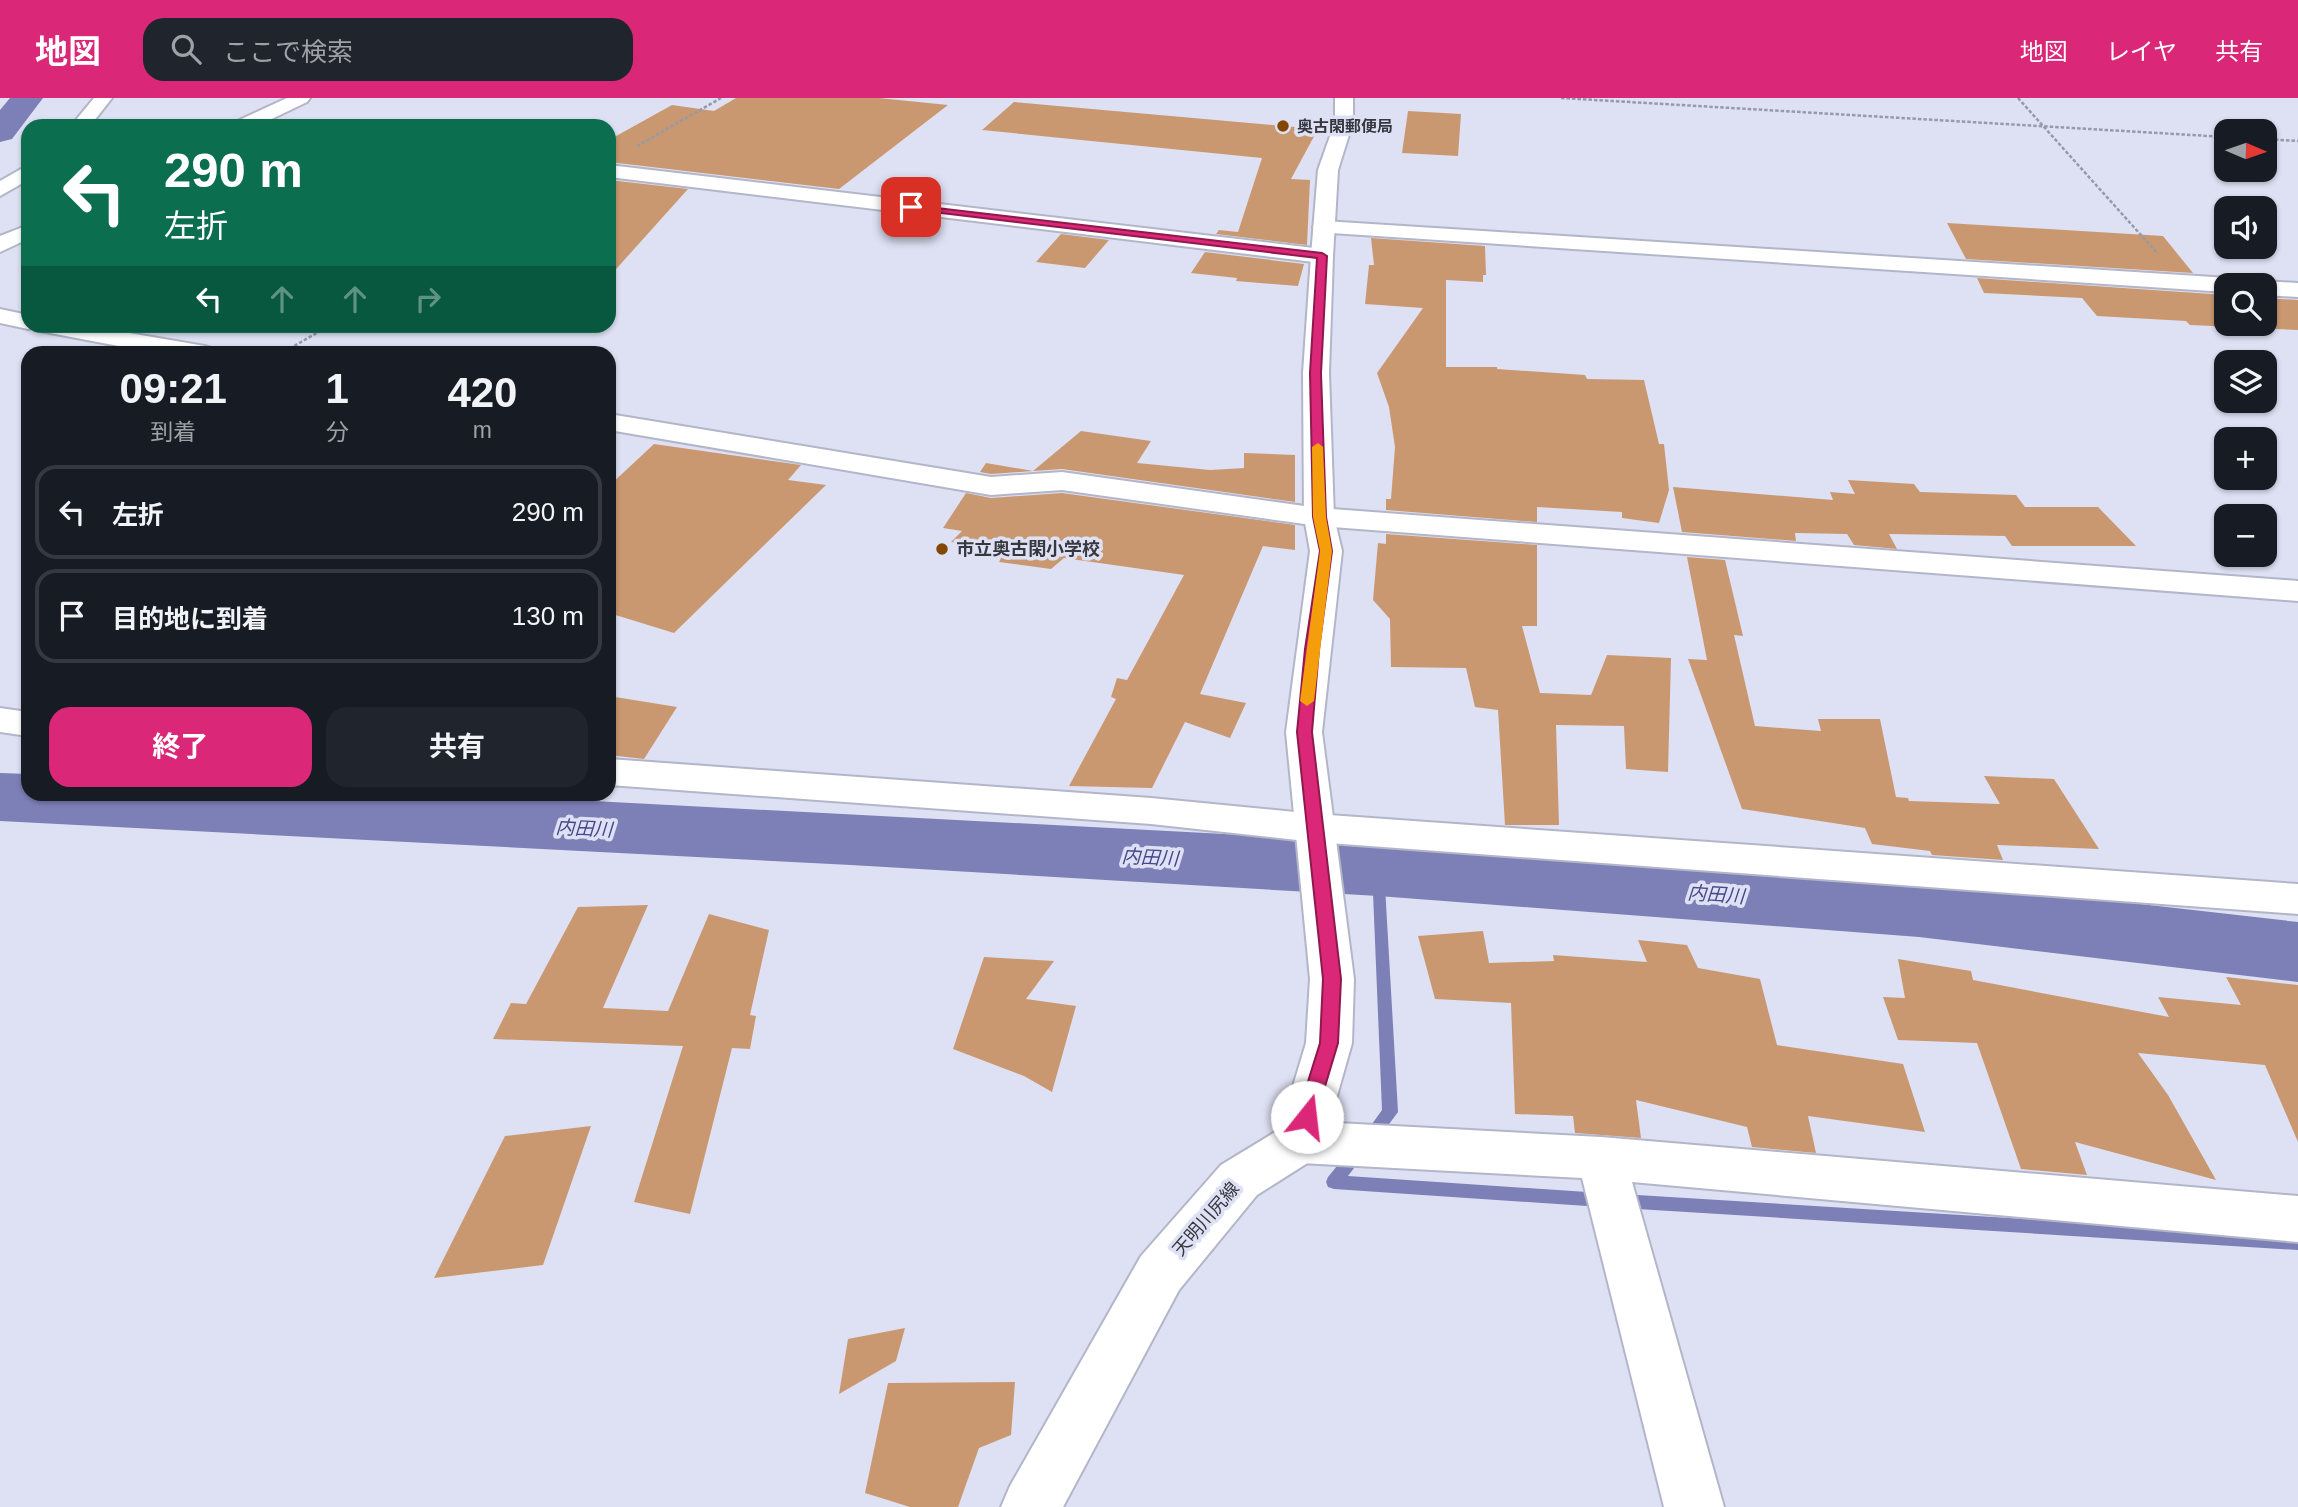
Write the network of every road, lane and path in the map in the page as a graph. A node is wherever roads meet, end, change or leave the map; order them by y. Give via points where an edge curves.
1 (103, 98) edge
2 (301, 98) edge
3 (721, 98) edge
4 (1344, 98) edge
5 (1561, 98) edge
6 (2018, 98) edge
7 (86, 119) edge
8 (257, 119) edge
9 (2048, 129) junction
10 (2214, 136) edge
11 (2277, 140) edge
12 (2298, 141) edge
13 (631, 149) dead end
14 (616, 172) edge
15 (21, 176) edge
16 (0, 190) edge
17 (1324, 227) junction
18 (21, 234) edge
19 (0, 245) edge
20 (1322, 256) junction
21 (2183, 282) junction
22 (2214, 284) edge
23 (2277, 289) edge
24 (2298, 290) edge
25 (0, 317) edge
26 (21, 320) edge
27 (89, 333) edge
28 (317, 333) edge
29 (161, 346) edge
30 (294, 346) edge
31 (616, 423) edge
32 (1319, 517) junction
33 (2298, 591) edge
34 (0, 720) edge
35 (21, 723) edge
36 (616, 773) edge
37 (1316, 834) junction
38 (2298, 899) edge
39 (1300, 1142) junction
40 (1601, 1158) junction
41 (2298, 1219) edge
42 (1031, 1507) edge
43 (1693, 1507) edge

1 - 7 street
2 - 8 street
3 - 13 path
4 - 17 street via 1344,122 1328,170
5 - 9 path
6 - 9 path
9 - 10 path
9 - 21 path
11 - 12 path
14 - 20 street
15 - 16 street
17 - 20 street
17 - 21 street
18 - 19 street
20 - 32 street via 1316,373
21 - 22 street
23 - 24 street
25 - 26 street
27 - 29 street
28 - 30 path
31 - 32 street via 992,486 1062,481
32 - 33 street
32 - 37 street via 1326,551 1304,732
34 - 35 street
36 - 37 street via 1151,811
37 - 38 street
37 - 39 street via 1332,979 1329,1043
39 - 40 street
39 - 42 street, 天明川尻線 via 1239,1180 1160,1273
40 - 41 street
40 - 43 street

